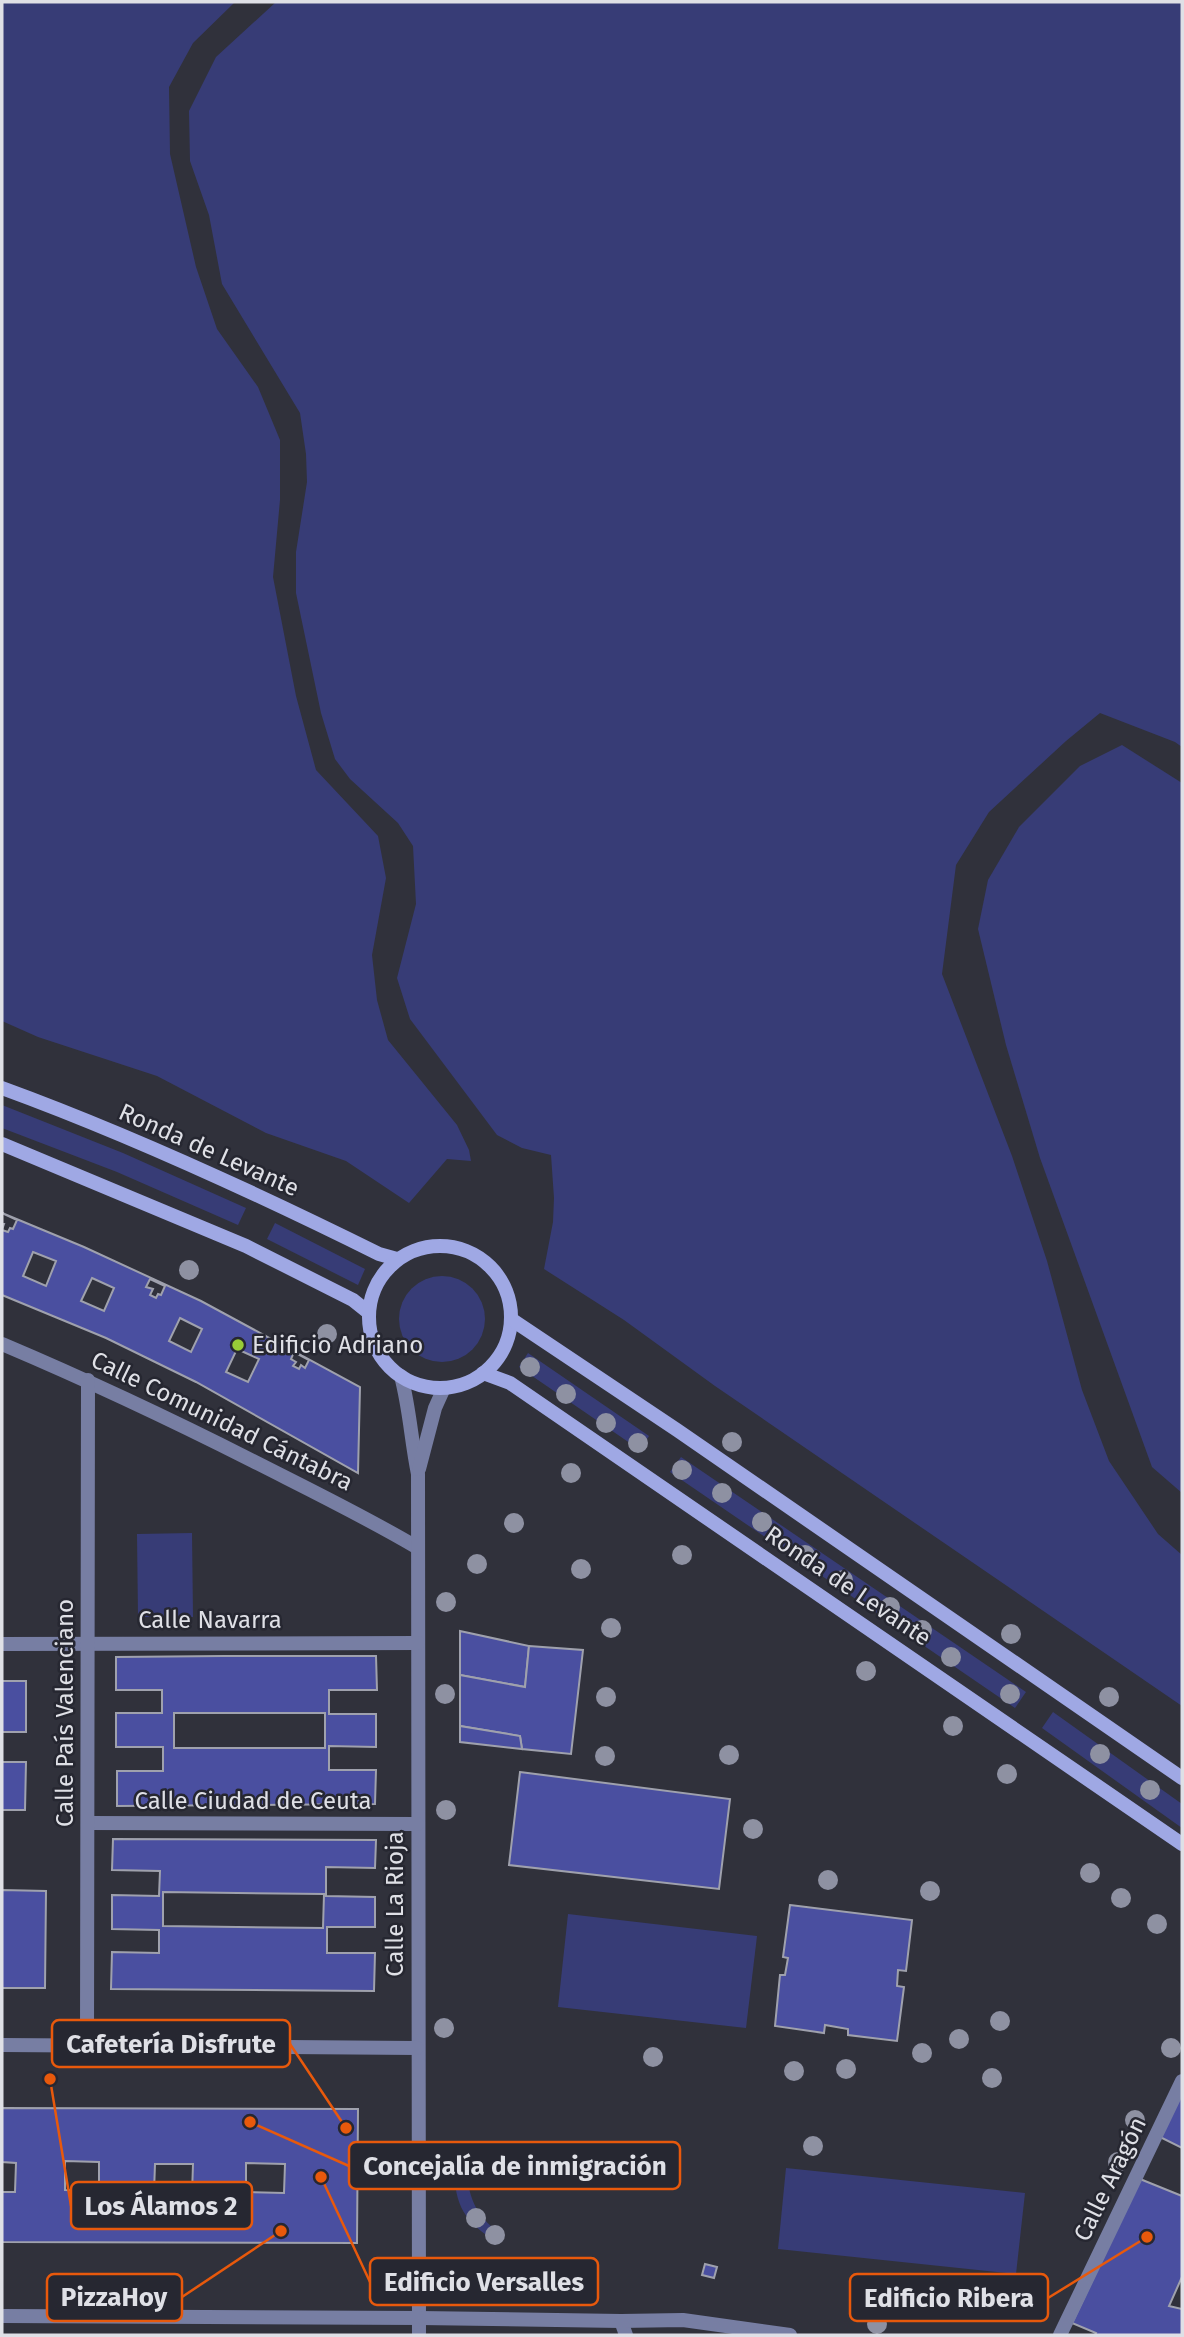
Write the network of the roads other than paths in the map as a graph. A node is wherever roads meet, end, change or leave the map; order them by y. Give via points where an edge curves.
1 (2, 1088) edge
2 (2, 1144) edge
3 (397, 1259) junction
4 (368, 1312) junction
5 (511, 1319) junction
6 (2, 1344) edge
7 (483, 1373) junction
8 (401, 1376) junction
9 (88, 1380) junction
10 (444, 1388) junction
11 (418, 1474) junction
12 (418, 1548) junction
13 (418, 1643) junction
14 (2, 1644) edge
15 (88, 1644) junction
16 (1182, 1778) edge
17 (89, 1823) junction
18 (417, 1824) junction
19 (1182, 1844) edge
20 (2, 2045) edge
21 (87, 2045) junction
22 (417, 2048) junction
23 (1182, 2081) edge
24 (2, 2316) edge
25 (419, 2318) junction
26 (623, 2328) edge
27 (419, 2335) edge
28 (790, 2335) edge
29 (1060, 2335) edge

1 - 3 main road, Ronda de Levante via 269,1199
2 - 4 main road via 246,1246
3 - 4 main road via 382,1273
3 - 5 main road via 432,1245 456,1247 479,1257 497,1273 508,1295
4 - 8 main road via 377,1350
5 - 7 main road via 508,1339
5 - 16 main road, Ronda de Levante
6 - 9 street, Calle Comunidad Cántabra
7 - 10 main road via 465,1384
7 - 19 main road, Ronda de Levante via 510,1383
8 - 10 main road via 424,1387
8 - 11 street, Calle La Rioja
9 - 12 street, Calle Comunidad Cántabra
9 - 15 street, Calle País Valenciano
10 - 11 street, Calle La Rioja
11 - 12 street, Calle La Rioja
12 - 13 street, Calle La Rioja
13 - 15 street, Calle Navarra
13 - 18 street, Calle La Rioja
14 - 15 street, Calle Navarra
15 - 17 street, Calle País Valenciano
17 - 18 street, Calle Ciudad de Ceuta
17 - 21 street, Calle País Valenciano
18 - 22 street, Calle La Rioja
20 - 21 street
21 - 22 street
22 - 25 street, Calle La Rioja
23 - 29 street, Calle Aragón
24 - 25 street
25 - 26 street
25 - 27 street, Calle La Rioja
26 - 28 street via 683,2319

